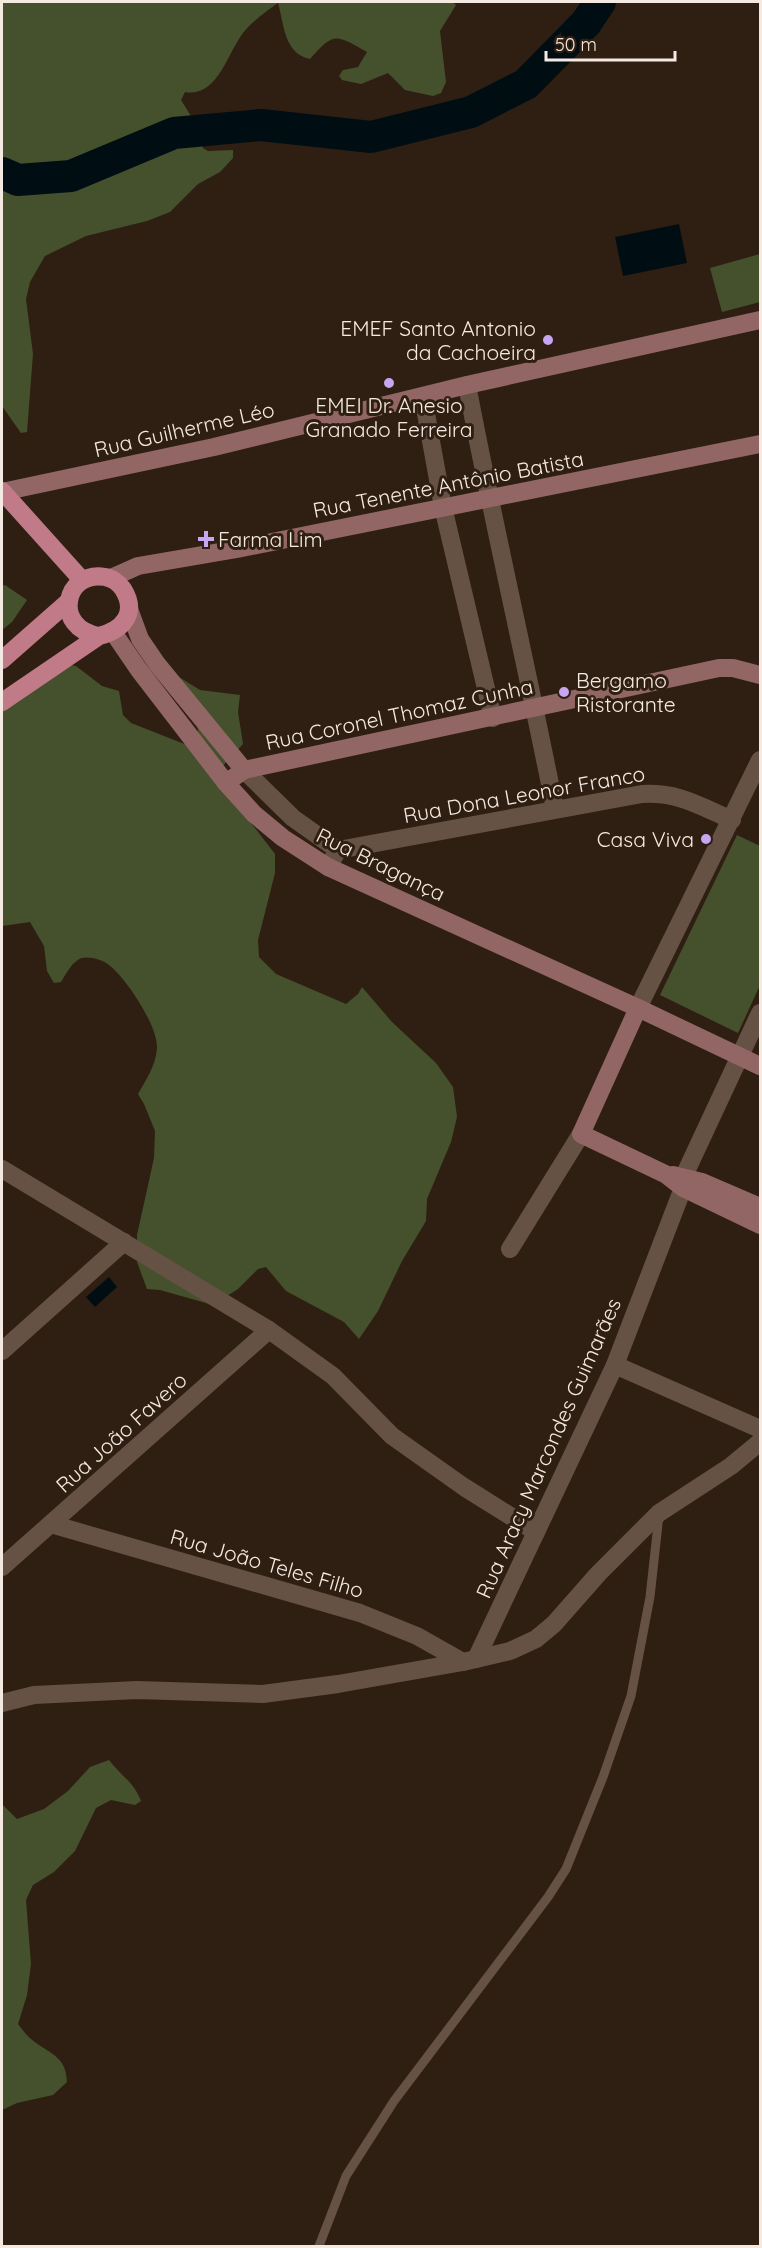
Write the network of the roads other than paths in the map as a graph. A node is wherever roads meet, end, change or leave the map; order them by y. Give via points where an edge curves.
1 (760, 320) edge
2 (467, 385) junction
3 (423, 397) junction
4 (760, 444) edge
5 (2, 491) edge
6 (489, 499) junction
7 (443, 507) junction
8 (111, 578) junction
9 (82, 580) junction
10 (69, 601) junction
11 (129, 609) junction
12 (106, 634) junction
13 (2, 660) edge
14 (760, 675) edge
15 (2, 702) edge
16 (535, 707) junction
17 (493, 718) junction
18 (760, 760) edge
19 (244, 770) junction
20 (226, 783) junction
21 (555, 808) junction
22 (732, 820) junction
23 (338, 850) junction
24 (328, 867) junction
25 (638, 1008) junction
26 (760, 1013) edge
27 (740, 1057) junction
28 (760, 1066) edge
29 (581, 1134) junction
30 (2, 1169) edge
31 (683, 1182) junction
32 (760, 1207) edge
33 (760, 1225) edge
34 (124, 1242) junction
35 (510, 1249) dead end
36 (269, 1330) junction
37 (2, 1351) edge
38 (615, 1365) junction
39 (760, 1429) edge
40 (760, 1442) edge
41 (659, 1513) junction
42 (51, 1524) junction
43 (536, 1532) junction
44 (2, 1567) edge
45 (469, 1661) junction
46 (2, 1702) edge
47 (319, 2247) edge

1 - 2 street, Rua Guilherme Léo
2 - 3 street, Rua Guilherme Léo
2 - 6 street
3 - 5 street, Rua Guilherme Léo via 214,447
3 - 7 street
4 - 6 street, Rua Tenente Antônio Batista
5 - 9 main road
6 - 7 street, Rua Tenente Antônio Batista
6 - 16 street
7 - 8 street, Rua Tenente Antônio Batista via 138,566
7 - 17 street
8 - 9 main road via 96,576
8 - 11 main road via 128,597
9 - 10 main road
10 - 12 main road via 76,626 86,634
10 - 13 main road
11 - 12 main road via 124,623
11 - 19 street, Rua Bragança via 140,639 157,664
12 - 15 main road
12 - 20 street, Rua Bragança
14 - 16 street, Rua Coronel Thomaz Cunha via 719,668
16 - 17 street, Rua Coronel Thomaz Cunha
16 - 21 street
17 - 19 street, Rua Coronel Thomaz Cunha
18 - 22 street
19 - 20 street, Rua Coronel Thomaz Cunha
19 - 23 street, Rua Bragança via 293,818
20 - 24 street, Rua Bragança via 268,826
21 - 22 street, Rua Dona Leonor Franco via 664,793
21 - 23 street, Rua Dona Leonor Franco
22 - 25 street
23 - 24 street
24 - 25 street, Rua Bragança
25 - 27 street, Rua Bragança
25 - 29 street
26 - 27 street, Rua Aracy Marcondes Guimarães
27 - 28 street, Rua Bragança
27 - 31 street, Rua Aracy Marcondes Guimarães
29 - 31 street
29 - 35 street
30 - 34 street
31 - 32 street via 702,1182
31 - 33 street
31 - 38 street, Rua Aracy Marcondes Guimarães
34 - 36 street
34 - 37 street
36 - 42 street, Rua João Favero
36 - 43 street via 333,1376 392,1436
38 - 39 street
38 - 43 street, Rua Aracy Marcondes Guimarães
40 - 41 street
41 - 45 street via 536,1639 510,1651
41 - 47 lane via 650,1597 631,1696 566,1869 394,2101 346,2176
42 - 44 street, Rua João Favero
42 - 45 street, Rua João Teles Filho via 360,1613
43 - 45 street, Rua Aracy Marcondes Guimarães
45 - 46 street via 263,1694 137,1690 34,1695

